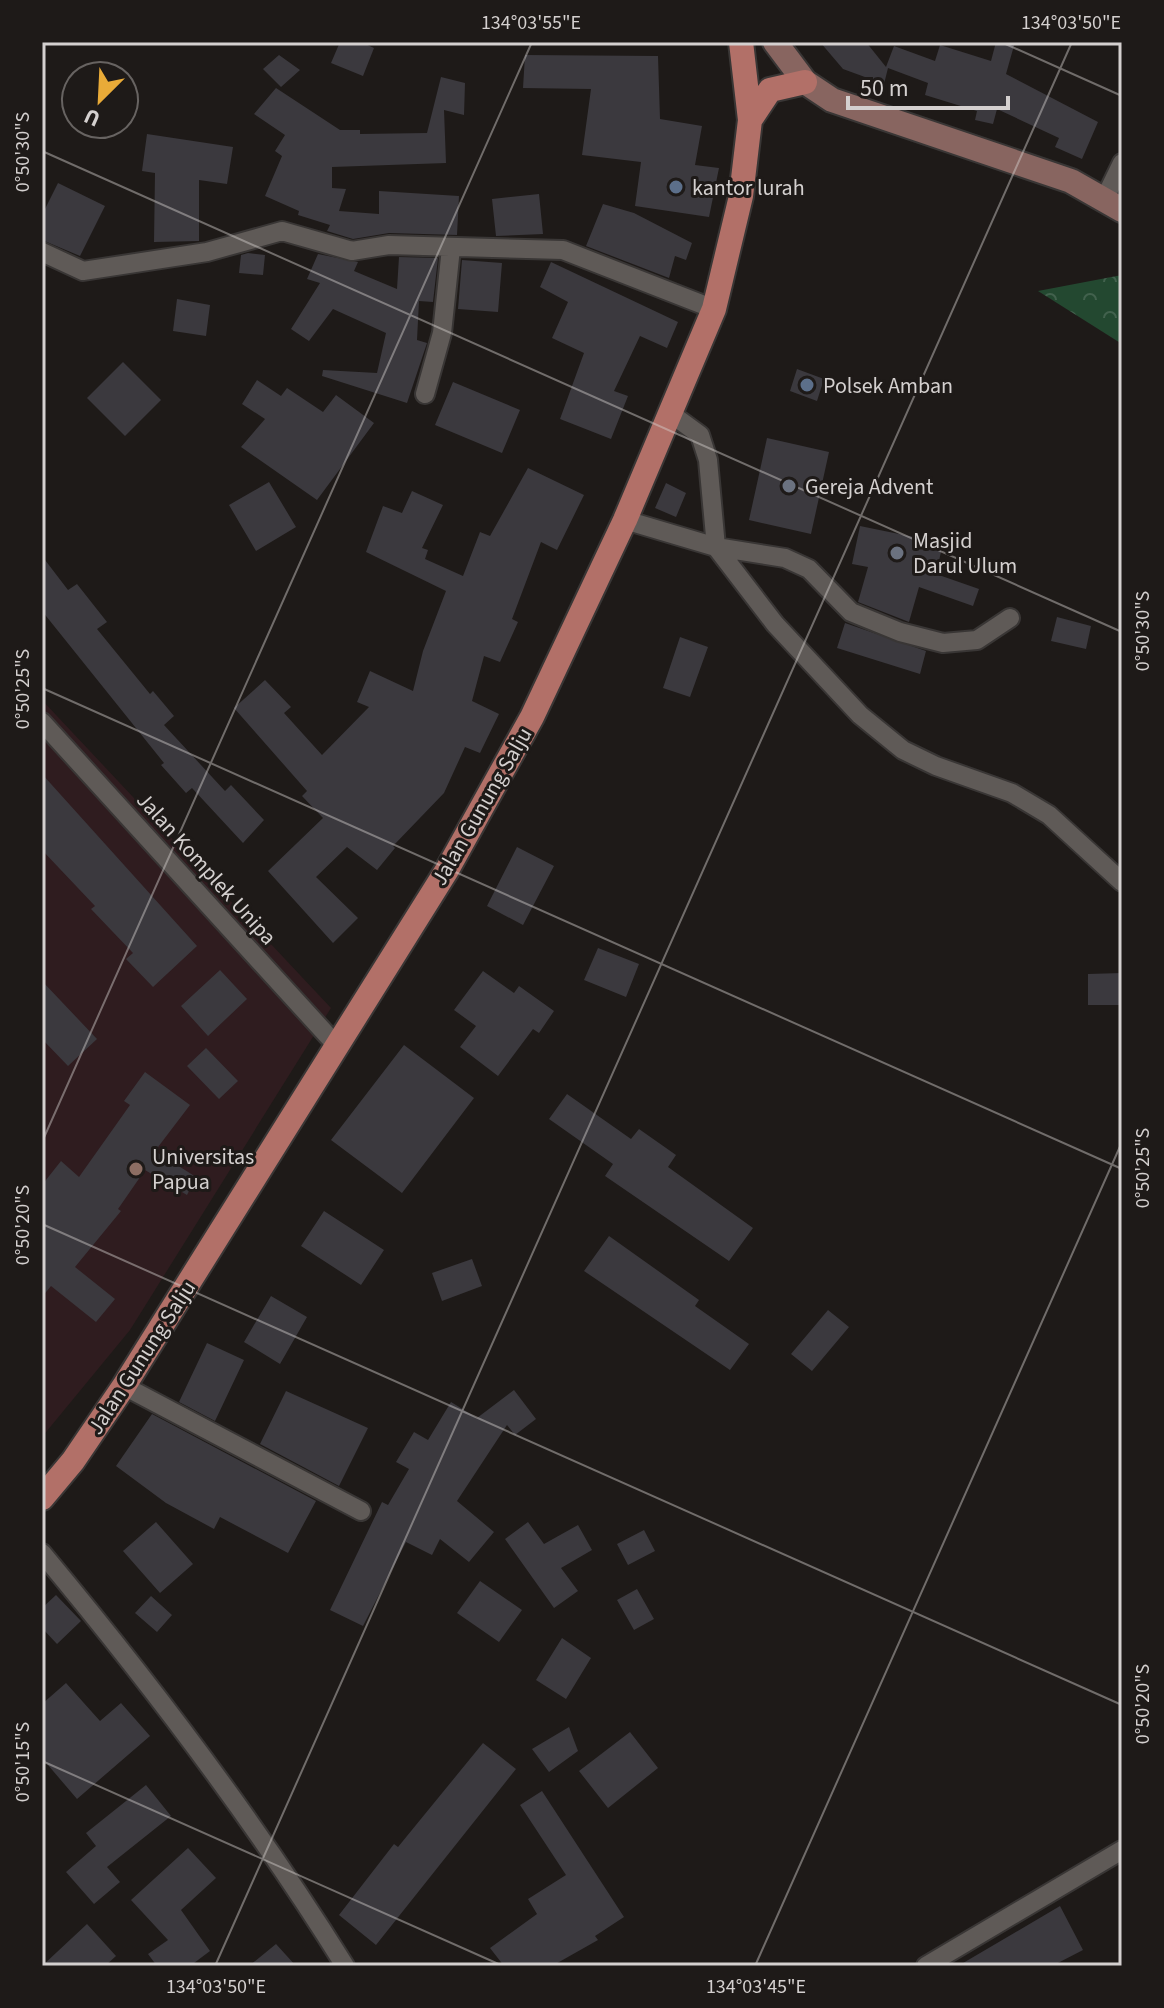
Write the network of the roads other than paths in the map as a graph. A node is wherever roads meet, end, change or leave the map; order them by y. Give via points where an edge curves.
1 (741, 42) edge
2 (775, 42) edge
3 (805, 82) junction
4 (750, 120) junction
5 (1122, 163) edge
6 (1114, 204) edge
7 (451, 248) junction
8 (42, 252) edge
9 (714, 309) junction
10 (425, 394) dead end
11 (670, 413) junction
12 (625, 520) junction
13 (716, 547) junction
14 (1010, 618) dead end
15 (42, 722) edge
16 (1122, 882) edge
17 (337, 1046) junction
18 (124, 1386) junction
19 (42, 1498) edge
20 (361, 1511) dead end
21 (42, 1553) edge
22 (1122, 1850) edge
23 (345, 1966) edge
24 (926, 1966) edge

1 - 4 main road, Jalan Gunung Salju
2 - 3 main road
3 - 4 main road via 770,90
3 - 6 main road via 832,100 1071,181
4 - 9 main road, Jalan Gunung Salju via 741,196
5 - 6 street
7 - 8 street via 389,245 352,251 282,231 207,252 83,271
7 - 9 street via 563,250
7 - 10 street via 442,333
9 - 11 main road, Jalan Gunung Salju
11 - 12 main road, Jalan Gunung Salju
11 - 13 street via 700,435 708,460
12 - 13 street
12 - 17 main road, Jalan Gunung Salju via 532,717 447,870
13 - 14 street via 785,558 809,569 851,612 943,643 977,640
13 - 16 street via 775,624 860,715 903,750 1012,793 1049,815
15 - 17 street, Jalan Komplek Unipa
17 - 18 main road, Jalan Gunung Salju
18 - 19 main road, Jalan Gunung Salju
18 - 20 street
21 - 23 street via 131,1660
22 - 24 street

